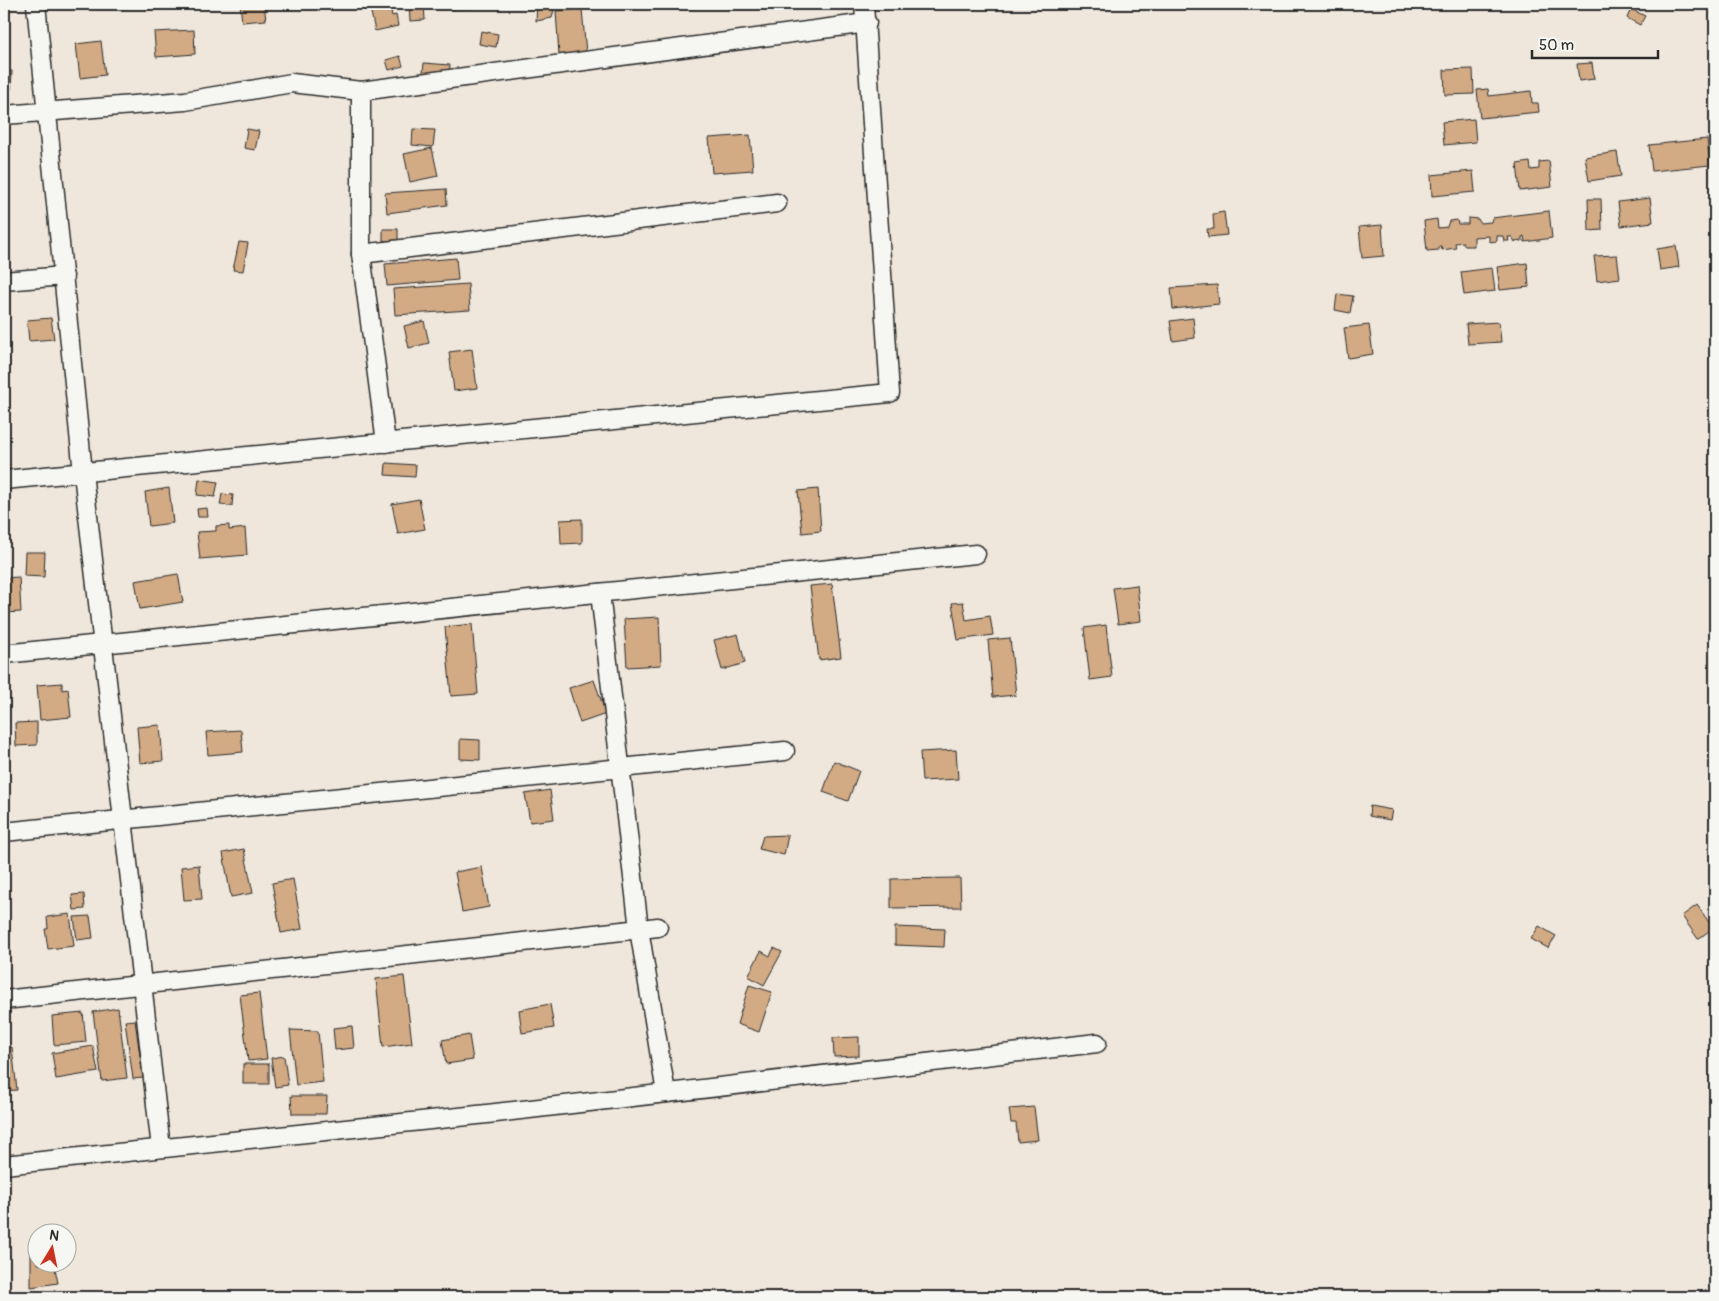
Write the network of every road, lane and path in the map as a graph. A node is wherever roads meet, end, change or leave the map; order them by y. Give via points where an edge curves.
1 (36, 4) edge
2 (864, 4) edge
3 (867, 23) junction
4 (361, 91) junction
5 (47, 111) junction
6 (4, 115) edge
7 (777, 203) dead end
8 (361, 254) junction
9 (64, 276) junction
10 (4, 281) edge
11 (386, 443) junction
12 (83, 472) junction
13 (4, 480) edge
14 (976, 554) dead end
15 (600, 593) junction
16 (103, 644) junction
17 (4, 654) edge
18 (785, 751) dead end
19 (620, 768) junction
20 (123, 820) junction
21 (4, 832) edge
22 (658, 927) dead end
23 (639, 929) junction
24 (142, 984) junction
25 (4, 1000) edge
26 (1097, 1044) dead end
27 (666, 1093) junction
28 (161, 1148) junction
29 (4, 1165) edge

1 - 5 street
2 - 3 street
3 - 4 street
3 - 11 street via 890,393
4 - 5 street via 292,83 185,101
4 - 8 street
5 - 6 street
5 - 9 street
7 - 8 street
8 - 11 street
9 - 10 street
9 - 12 street
11 - 12 street
12 - 13 street
12 - 16 street
14 - 15 street
15 - 16 street
15 - 19 street
16 - 17 street
16 - 20 street
18 - 19 street
19 - 20 street
19 - 23 street
20 - 21 street
20 - 24 street
22 - 23 street
23 - 24 street
23 - 27 street
24 - 25 street
24 - 28 street
26 - 27 street
27 - 28 street
28 - 29 street

